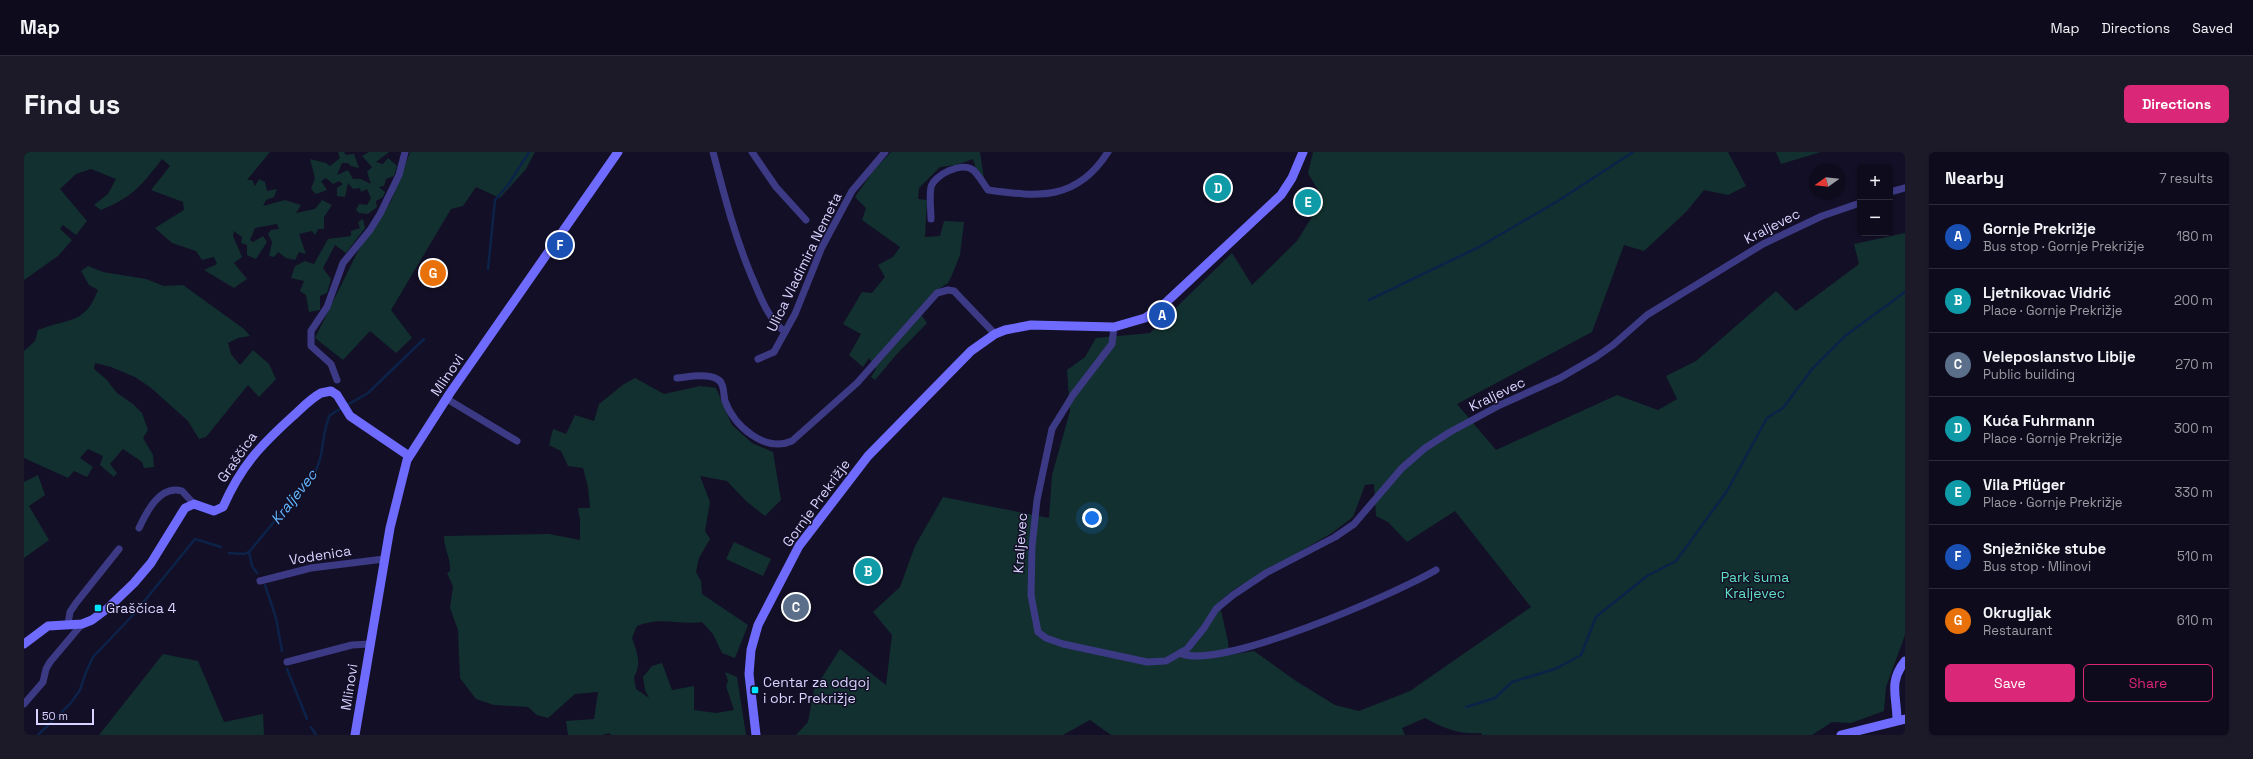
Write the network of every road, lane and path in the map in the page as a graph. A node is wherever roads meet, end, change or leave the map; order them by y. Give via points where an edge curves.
1 (405, 152) edge
2 (618, 152) edge
3 (713, 152) edge
4 (752, 152) edge
5 (884, 152) edge
6 (1108, 152) edge
7 (1304, 152) edge
8 (1905, 188) edge
9 (1893, 191) edge
10 (1857, 204) edge
11 (931, 219) dead end
12 (806, 220) dead end
13 (1114, 327) junction
14 (785, 332) junction
15 (995, 334) junction
16 (758, 359) dead end
17 (677, 378) dead end
18 (337, 380) dead end
19 (447, 399) junction
20 (517, 441) dead end
21 (409, 456) junction
22 (194, 504) junction
23 (139, 528) dead end
24 (119, 549) dead end
25 (384, 559) junction
26 (1436, 570) dead end
27 (260, 581) dead end
28 (68, 624) junction
29 (82, 624) junction
30 (24, 644) edge
31 (370, 644) junction
32 (1180, 653) junction
33 (1905, 661) edge
34 (287, 662) dead end
35 (24, 704) edge
36 (1901, 720) edge
37 (355, 735) edge
38 (756, 735) edge
39 (1842, 735) edge

1 - 18 street via 383,208 370,230 345,259 327,307 311,331 311,346 331,364
2 - 19 street, Mlinovi
3 - 14 street via 731,223 742,252 769,315
4 - 12 street via 776,187
5 - 14 street, Ulica Vladimira Nemeta via 852,191 822,247
6 - 11 street via 1082,181 1052,194 1024,195 988,190 973,170 968,167 958,168 934,180 931,188
7 - 13 street, Gornje Prekrižje via 1292,178 1280,195 1160,308 1145,318
8 - 9 street
10 - 32 street, Kraljevec via 1822,216 1763,244 1646,315 1613,345 1590,360 1560,378 1450,432 1425,448 1374,498 1354,524 1335,537 1266,573 1233,595 1216,609 1187,649
13 - 15 street, Gornje Prekrižje via 1031,325
13 - 32 street, Kraljevec via 1112,344 1073,395 1052,428 1037,500 1032,547 1031,595 1038,632 1063,644 1147,662 1166,661
14 - 16 street, Ulica Vladimira Nemeta via 774,352
15 - 17 street via 954,291 948,290 937,294 857,383 792,441 783,445 753,436 738,423 725,401 723,385 718,379 708,376
15 - 38 street, Gornje Prekrižje via 971,351 868,456 799,546 768,603 750,650 749,674
19 - 20 street
19 - 21 street, Mlinovi
21 - 22 street, Graščica via 350,416 333,392 321,393 275,431 248,462 221,509 214,510
21 - 25 street, Mlinovi via 403,468
22 - 23 street via 182,491 175,490 150,506
22 - 29 street via 185,508 179,515 162,548 134,583 108,608
24 - 28 street via 76,603 70,612
25 - 27 street, Vodenica via 311,568
25 - 31 street, Mlinovi
26 - 32 street via 1401,589 1276,638 1221,654 1186,656
28 - 29 street
28 - 30 street via 48,626
29 - 35 street via 50,662 43,682
31 - 34 street, Mlinovi via 352,645
31 - 37 street, Mlinovi
33 - 36 street via 1893,687
36 - 39 street

